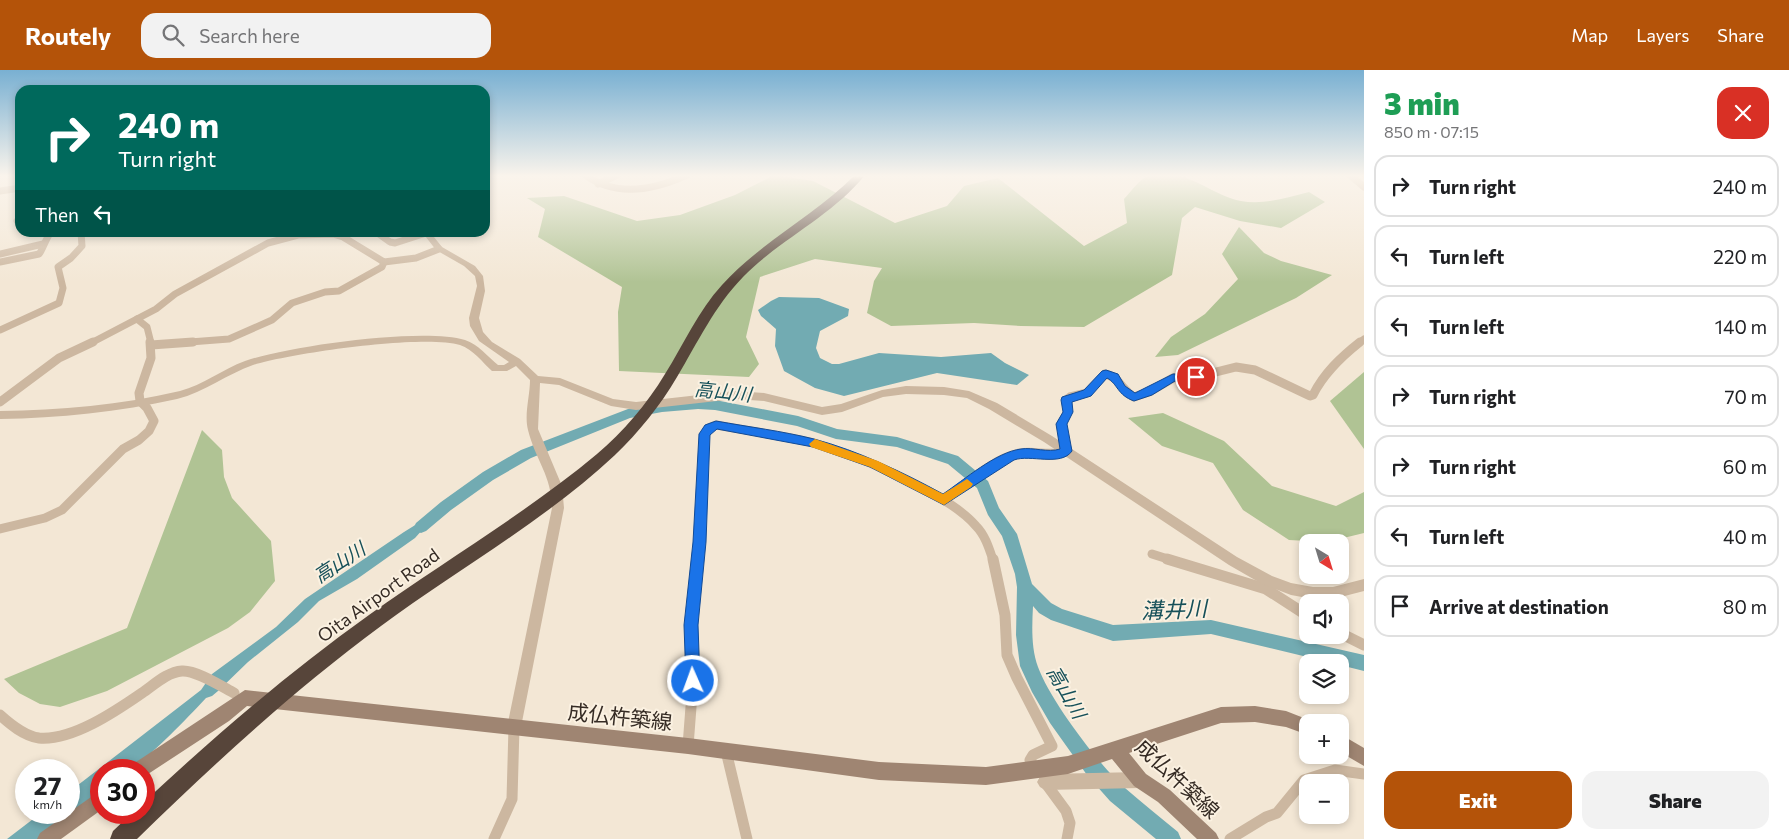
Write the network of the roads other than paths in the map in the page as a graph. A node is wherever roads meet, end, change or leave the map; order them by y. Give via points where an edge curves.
1 (812, 211) edge
2 (818, 211) edge
3 (48, 237) edge
4 (81, 237) edge
5 (291, 237) edge
6 (343, 237) edge
7 (382, 237) edge
8 (414, 237) edge
9 (429, 237) edge
10 (43, 244) junction
11 (439, 249) junction
12 (0, 254) edge
13 (0, 262) edge
14 (384, 262) junction
15 (137, 319) junction
16 (0, 330) edge
17 (1364, 339) edge
18 (151, 345) junction
19 (516, 361) junction
20 (535, 379) junction
21 (662, 389) junction
22 (140, 401) junction
23 (0, 402) edge
24 (0, 415) edge
25 (1066, 451) junction
26 (944, 500) junction
27 (0, 528) edge
28 (1152, 554) dead end
29 (1253, 579) junction
30 (1364, 585) edge
31 (1299, 610) edge
32 (1349, 638) edge
33 (1364, 645) edge
34 (239, 695) junction
35 (0, 715) edge
36 (1299, 724) edge
37 (514, 727) junction
38 (688, 746) junction
39 (1349, 748) edge
40 (726, 751) junction
41 (1110, 752) junction
42 (1364, 758) edge
43 (155, 759) edge
44 (1364, 774) edge
45 (1040, 776) junction
46 (1134, 781) junction
47 (90, 807) edge
48 (46, 839) edge
49 (121, 839) edge
50 (494, 839) edge
51 (747, 839) edge
52 (1067, 839) edge
53 (1210, 839) edge
54 (1230, 839) edge

1 - 21 highway, Oita Airport Road via 755,253 725,281 700,315
2 - 21 highway, Oita Airport Road via 757,258 726,288
3 - 10 street
4 - 16 street via 82,246 58,267 63,288 59,303
5 - 15 street via 263,245
6 - 14 street
7 - 8 street via 395,243
9 - 11 street
10 - 12 street
10 - 13 street via 39,254
11 - 14 street via 416,258
11 - 19 street via 480,277 474,317 476,326 489,345
14 - 18 street via 382,267 339,292 325,292 292,303 272,320 229,338
15 - 18 street via 146,327
15 - 23 street via 59,358
17 - 25 street via 1330,368 1310,396 1248,367 1173,378 1134,397 1121,389 1114,377 1106,374 1088,393 1066,400 1068,412 1061,424
18 - 22 street via 151,358 139,393
19 - 20 street
19 - 22 street via 507,368 496,370 464,343 452,340 384,342 287,354 250,363 186,393
20 - 25 street via 560,382 611,402 636,406 735,395 764,397 822,411 842,408 882,394 944,390 969,395 992,406
20 - 37 street via 532,414 537,439 559,494
21 - 49 highway, Oita Airport Road via 645,414 604,456 550,499 424,585 320,662 223,744
22 - 24 street via 45,415
22 - 27 street via 154,421 149,431 123,449 71,502 45,518
25 - 26 street via 1054,455 1021,453 994,465
25 - 29 street
26 - 38 street via 874,464 814,444 716,425 709,428 705,434 691,625 693,681
26 - 45 street via 982,533 988,548 1006,625 1006,654 1052,746 1033,755 1030,760
28 - 29 street
29 - 30 street via 1313,593 1333,593
29 - 31 street
32 - 33 street
34 - 35 street via 188,672 178,672 102,720 55,736 40,738 27,734
34 - 37 main road, 成仏杵築線
34 - 43 main road via 223,714
36 - 41 main road, 成仏杵築線 via 1254,714 1222,715
37 - 38 main road, 成仏杵築線
37 - 50 street via 512,799
38 - 40 main road, 成仏杵築線
39 - 42 main road
40 - 45 main road, 成仏杵築線 via 879,771
40 - 51 street
41 - 45 main road, 成仏杵築線
41 - 46 main road, 成仏杵築線
44 - 54 street via 1335,770 1304,780 1277,813
45 - 46 street via 1087,782
45 - 52 street via 1066,811 1070,822
46 - 53 main road, 成仏杵築線 via 1164,796
47 - 48 main road

